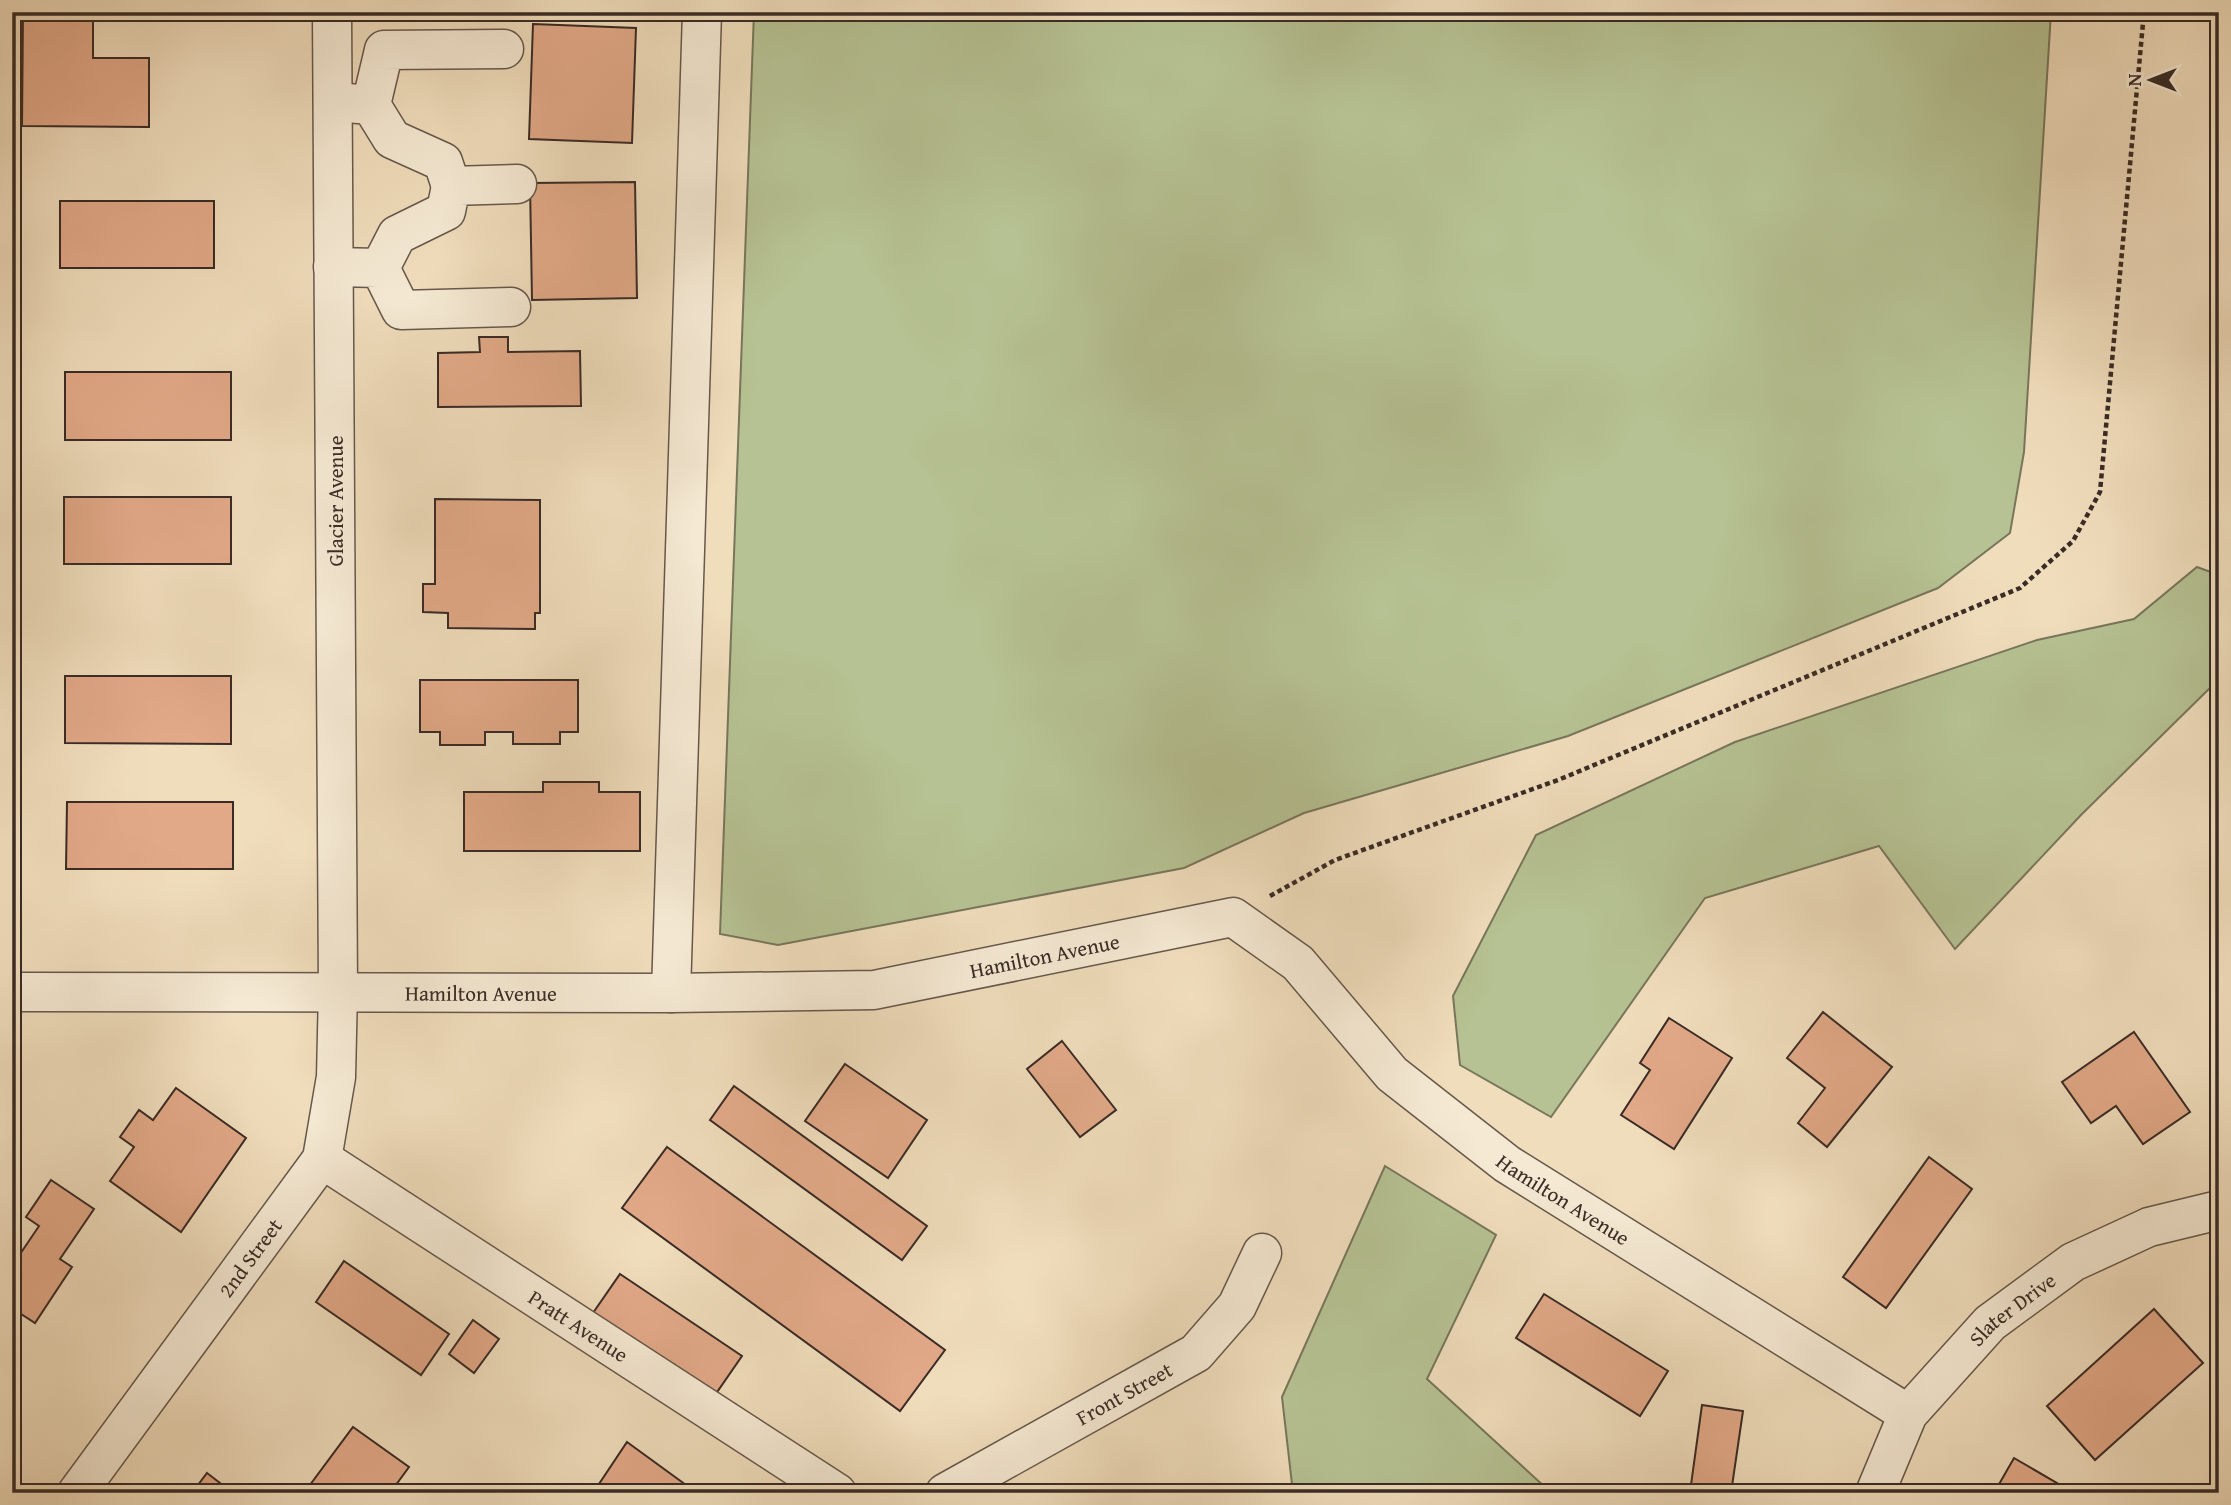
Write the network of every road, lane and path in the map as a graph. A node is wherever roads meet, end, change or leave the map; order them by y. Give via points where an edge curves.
1 (332, 12) edge
2 (702, 12) edge
3 (2144, 12) edge
4 (505, 49) dead end
5 (333, 103) junction
6 (371, 105) junction
7 (517, 184) dead end
8 (451, 186) junction
9 (333, 267) junction
10 (380, 268) junction
11 (511, 307) dead end
12 (1233, 917) junction
13 (338, 990) junction
14 (12, 992) edge
15 (671, 993) junction
16 (322, 1159) junction
17 (2219, 1210) edge
18 (1262, 1253) dead end
19 (1908, 1414) junction
20 (77, 1493) edge
21 (837, 1493) edge
22 (945, 1493) edge
23 (1875, 1493) edge

1 - 5 street, Glacier Avenue
2 - 15 street
3 - 12 path via 2100,492 2073,541 2020,588 1558,780 1335,860
4 - 6 street via 384,50
5 - 6 street
5 - 9 street, Glacier Avenue
6 - 8 street via 392,139 443,162
7 - 8 street
8 - 10 street via 446,211 397,235
9 - 10 street
9 - 13 street, Glacier Avenue
10 - 11 street via 401,310
12 - 15 street, Hamilton Avenue via 874,990
12 - 19 street, Hamilton Avenue via 1298,963 1392,1074 1507,1164
13 - 14 street, Hamilton Avenue
13 - 15 street, Hamilton Avenue
13 - 16 street, 2nd Street via 336,1077
16 - 20 street, 2nd Street
16 - 21 street, Pratt Avenue
17 - 19 street, Slater Drive via 2149,1227 2073,1262 1990,1323
18 - 22 street, Front Street via 1237,1306 1196,1353
19 - 23 street, Slater Drive

